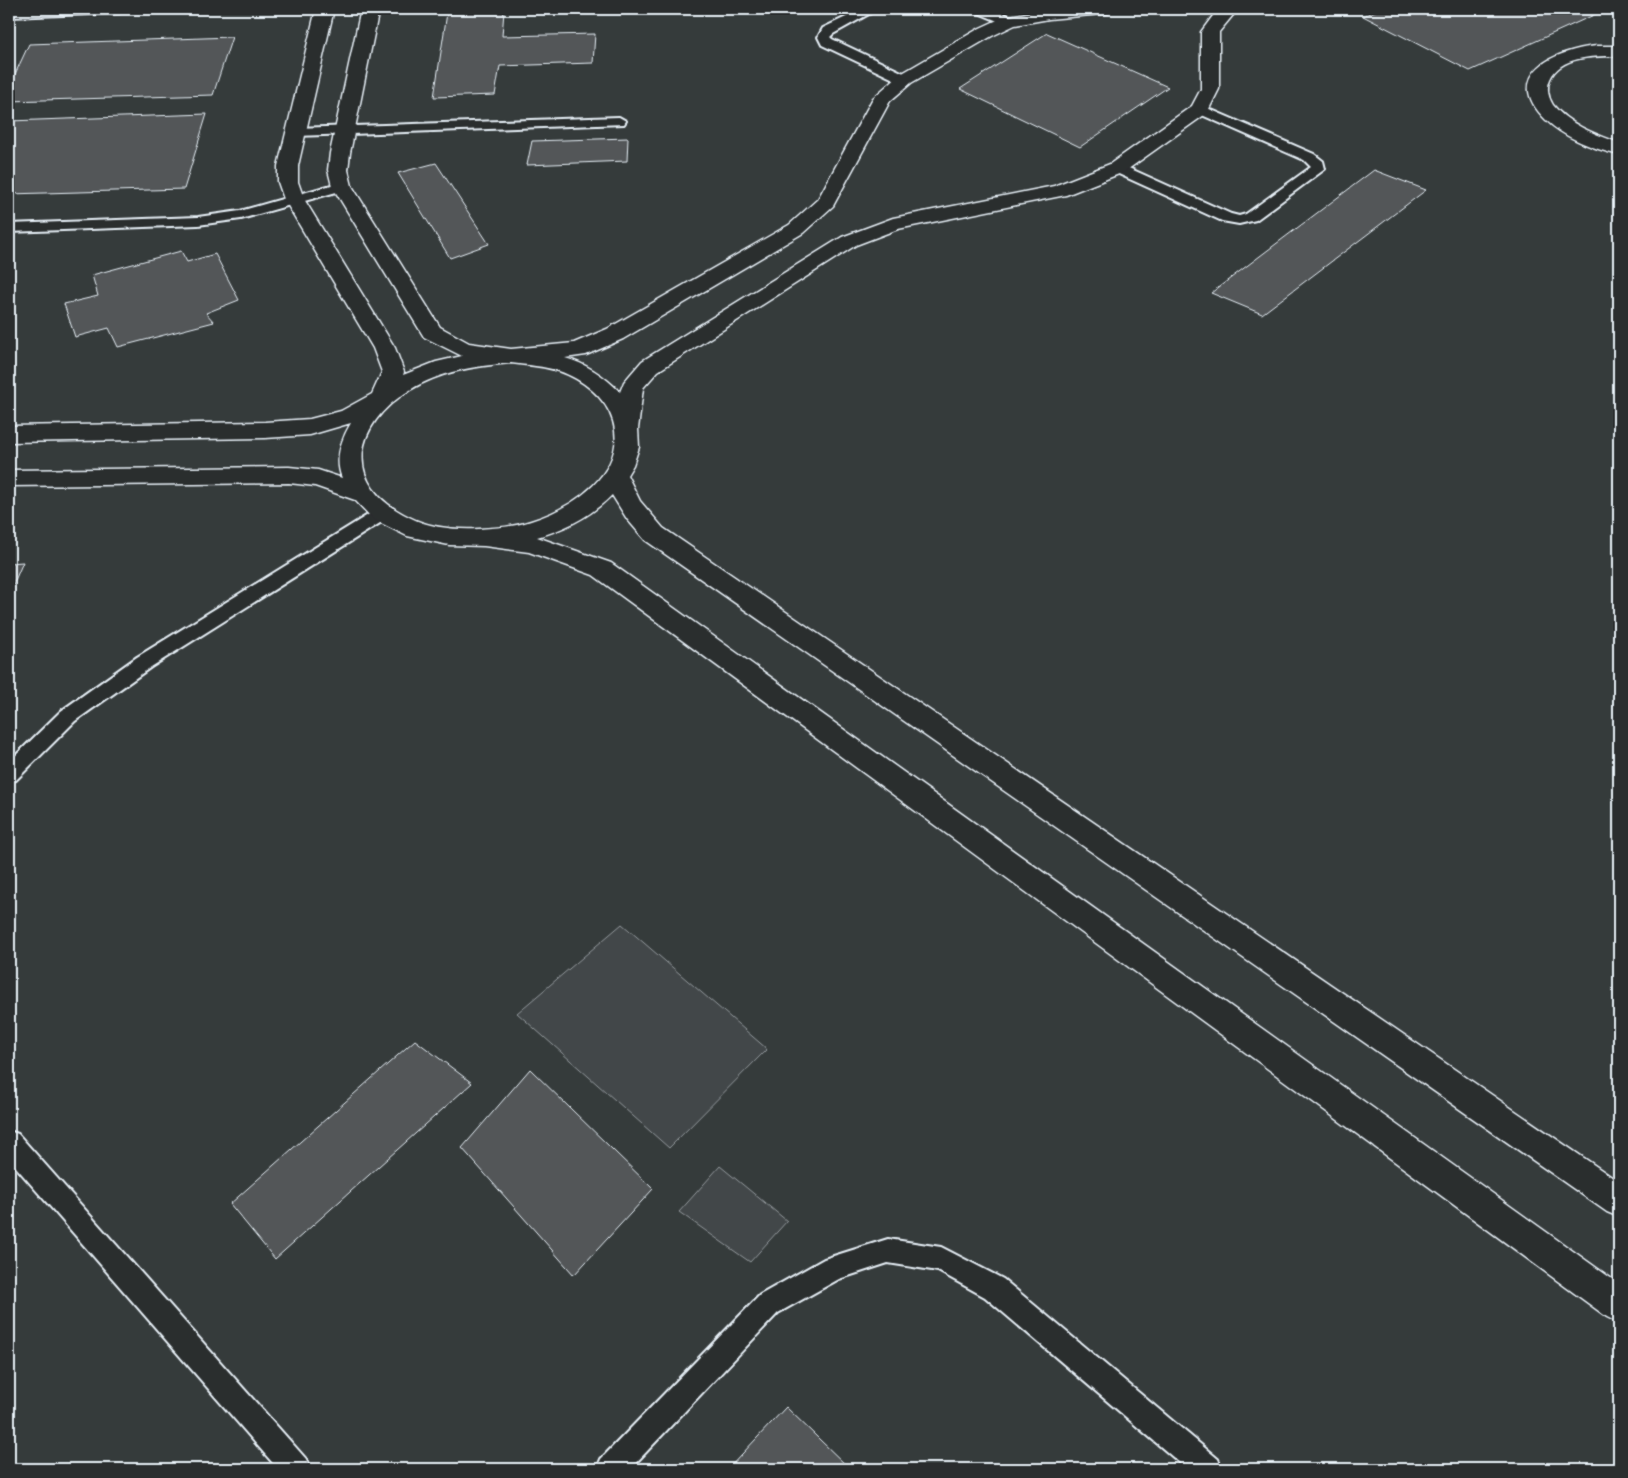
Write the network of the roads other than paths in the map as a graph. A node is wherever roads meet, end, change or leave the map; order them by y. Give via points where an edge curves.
1 (119, 9) edge
2 (325, 9) edge
3 (370, 9) edge
4 (872, 9) edge
5 (980, 9) edge
6 (1102, 9) edge
7 (1229, 9) edge
8 (9, 12) edge
9 (1010, 22) junction
10 (1619, 51) edge
11 (905, 79) junction
12 (1200, 109) junction
13 (620, 121) dead end
14 (345, 130) junction
15 (296, 132) junction
16 (1619, 149) edge
17 (1117, 168) junction
18 (342, 186) junction
19 (294, 199) junction
20 (9, 228) edge
21 (511, 356) junction
22 (381, 399) junction
23 (628, 427) junction
24 (9, 434) edge
25 (615, 476) junction
26 (9, 478) edge
27 (361, 494) junction
28 (382, 514) junction
29 (486, 538) junction
30 (9, 774) edge
31 (9, 1142) edge
32 (1619, 1201) edge
33 (1619, 1306) edge
34 (296, 1469) edge
35 (611, 1469) edge
36 (1208, 1469) edge

1 - 8 lane
2 - 15 street
3 - 14 street
4 - 11 lane via 828,31 824,37 827,42
5 - 9 lane
6 - 9 street
7 - 12 street via 1210,32 1210,89
9 - 11 street via 986,32
10 - 16 street via 1580,54 1556,62 1542,74 1537,90 1545,107 1564,125 1591,140
11 - 21 street via 882,98 826,202 796,229 615,334 578,350
12 - 17 street
12 - 17 lane via 1309,157 1318,164 1318,170 1251,217 1240,220 1227,218
13 - 14 lane
14 - 15 lane
14 - 18 street via 338,170
15 - 19 street via 288,166 288,182
17 - 23 street via 1060,191 893,224 849,241 650,366 632,387
18 - 19 lane
18 - 21 street via 432,332 463,349
19 - 20 lane via 241,215 198,221
19 - 22 street via 384,348 393,372
21 - 22 street via 475,359 440,367 408,381
21 - 23 street via 546,360 576,370 593,380 619,404
22 - 24 street via 349,416 310,427
22 - 27 street via 362,422 351,446 351,471
23 - 25 street via 627,452
25 - 29 street via 593,499 563,518 526,531
25 - 32 street via 625,500 654,534
26 - 27 street via 289,475 318,478
27 - 28 street
28 - 29 street via 411,529 447,537
28 - 30 lane via 144,662 68,716
29 - 33 street via 532,544 602,569
31 - 34 lane
35 - 36 lane via 770,1304 833,1268 888,1251 942,1259 994,1288

